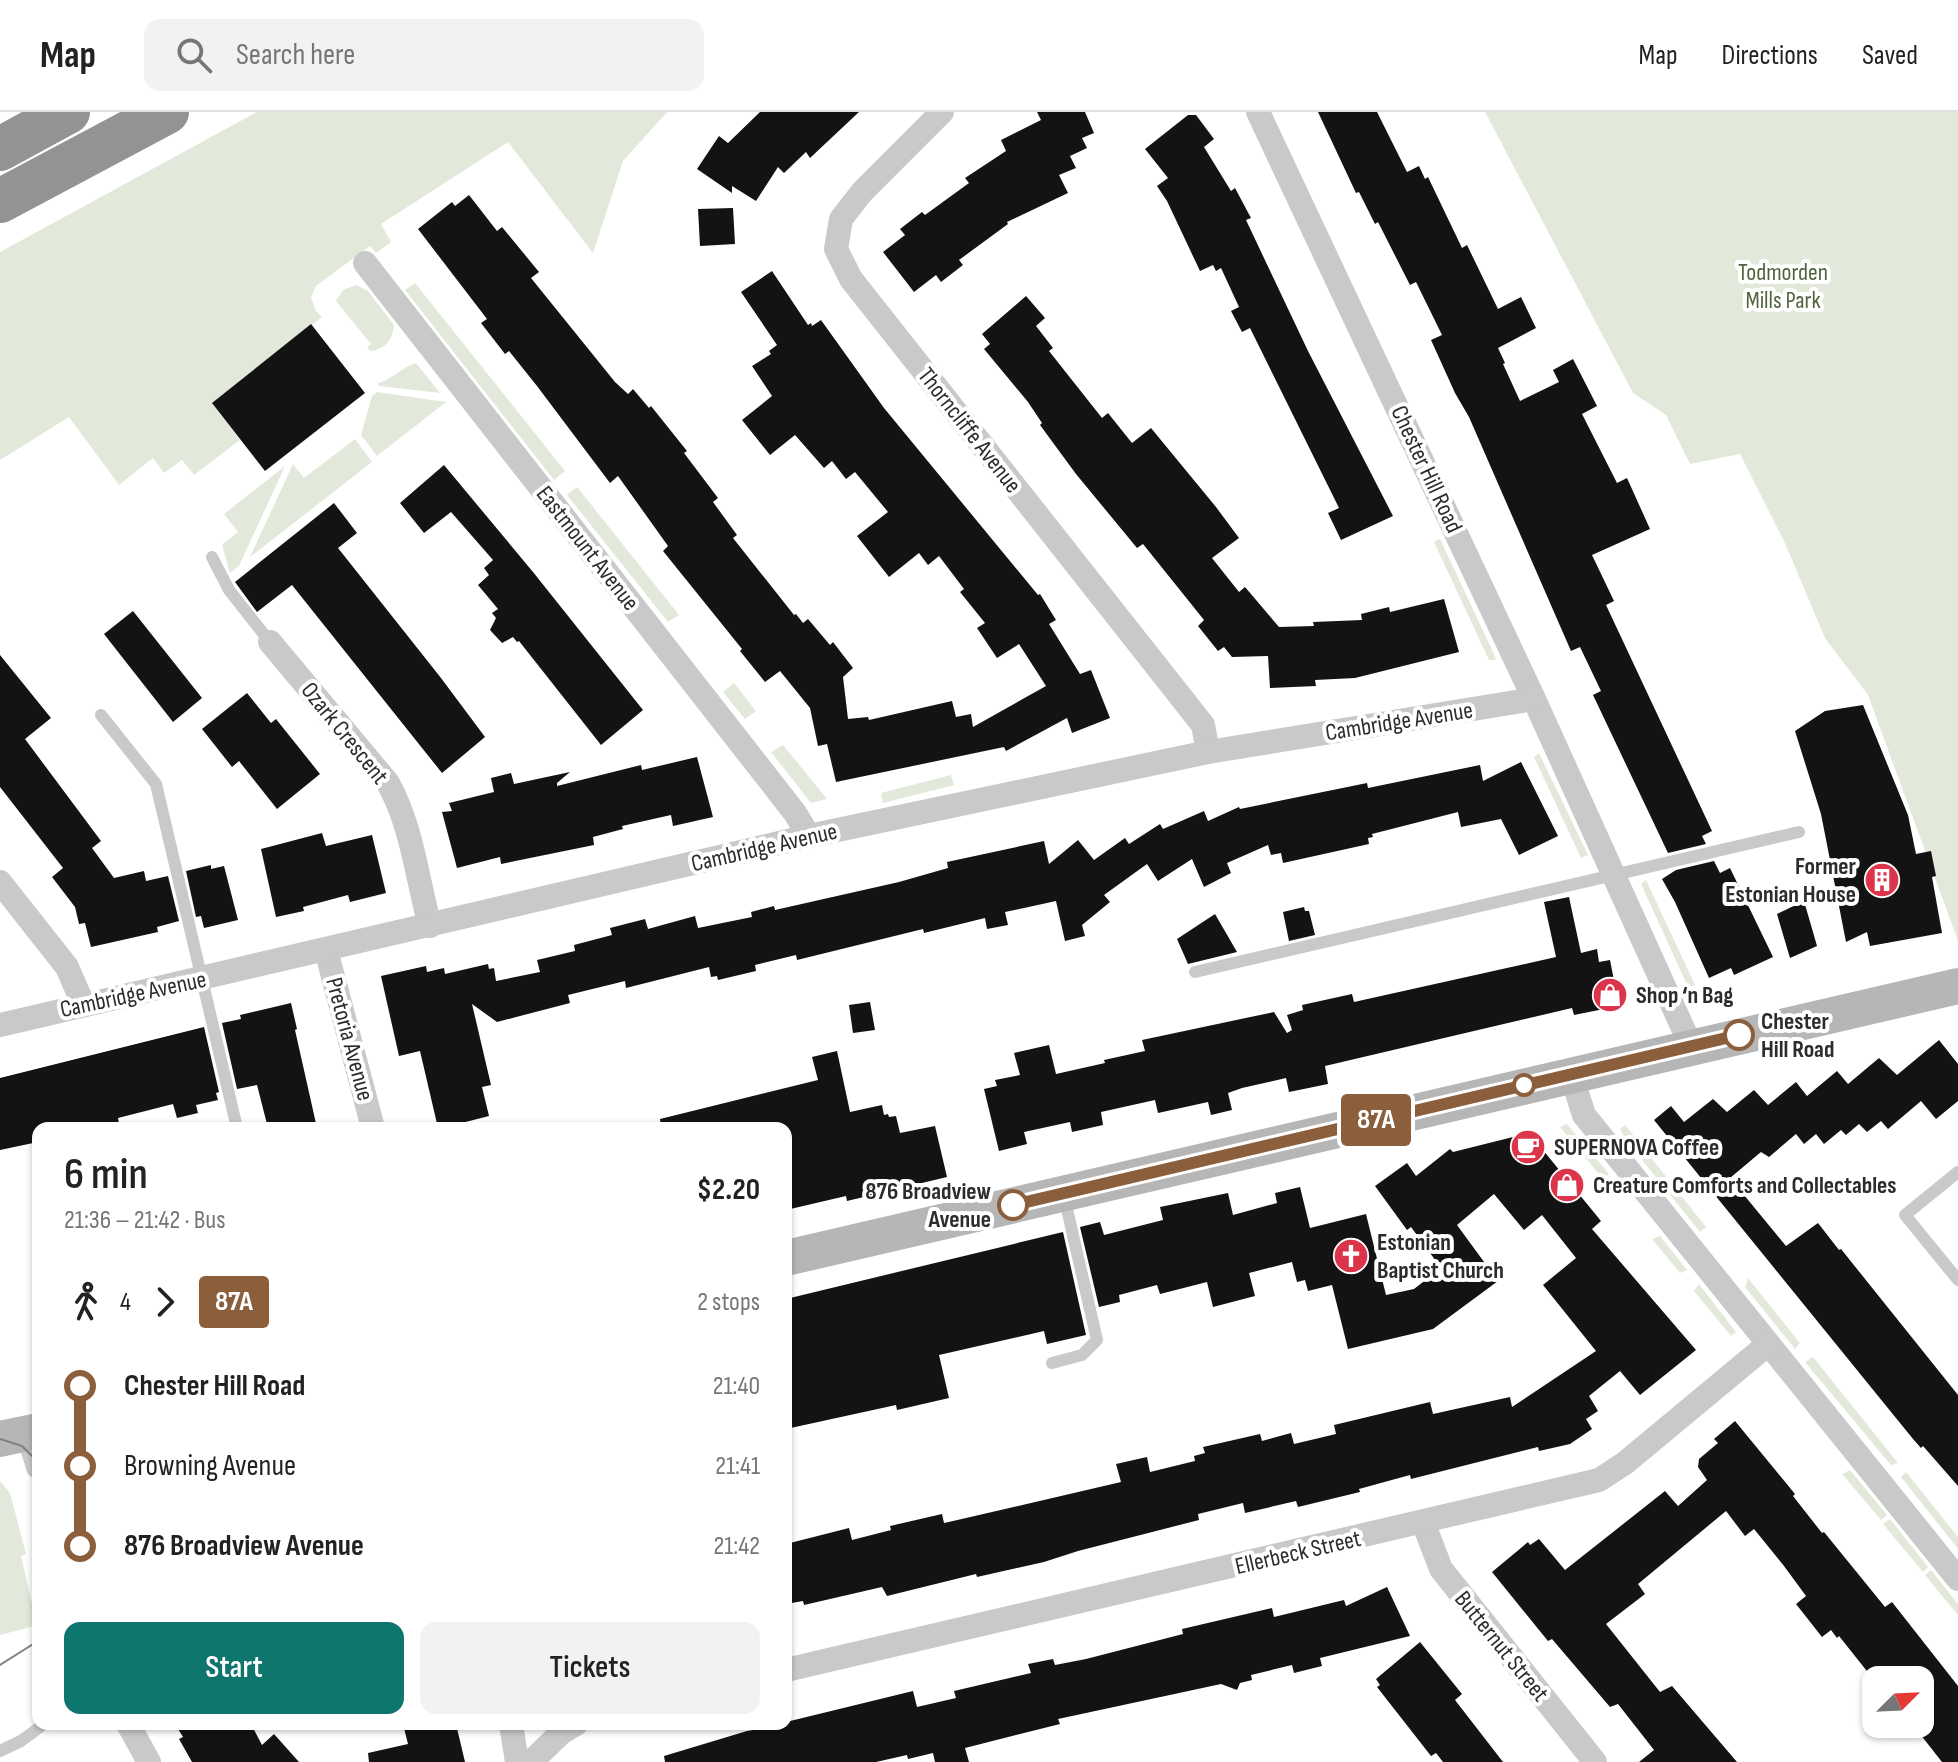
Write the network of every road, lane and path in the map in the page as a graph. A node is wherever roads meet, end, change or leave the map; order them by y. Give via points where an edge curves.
1 (68, 112) edge
2 (167, 112) edge
3 (942, 112) edge
4 (1258, 112) edge
5 (0, 149) edge
6 (0, 201) edge
7 (365, 263) dead end
8 (212, 557) dead end
9 (270, 642) joint
10 (1534, 699) junction
11 (101, 715) dead end
12 (1208, 752) junction
13 (1799, 832) dead end
14 (809, 836) junction
15 (1613, 876) junction
16 (0, 882) edge
17 (430, 926) junction
18 (326, 950) junction
19 (1195, 972) dead end
20 (202, 979) junction
21 (1958, 986) edge
22 (83, 1004) junction
23 (0, 1025) edge
24 (1691, 1046) junction
25 (1571, 1074) junction
26 (236, 1122) edge
27 (371, 1122) edge
28 (1958, 1172) edge
29 (1063, 1193) junction
30 (792, 1257) edge
31 (1958, 1280) edge
32 (1767, 1345) junction
33 (1052, 1363) dead end
34 (1423, 1522) junction
35 (1958, 1579) edge
36 (792, 1669) edge
37 (36, 1730) edge
38 (131, 1730) edge
39 (512, 1730) edge
40 (566, 1730) edge
41 (0, 1751) edge
42 (149, 1762) edge
43 (517, 1762) edge
44 (531, 1762) edge
45 (1595, 1762) edge

1 - 5 highway
2 - 6 highway
3 - 12 street, Thorncliffe Avenue via 841,219 836,249 851,279 1203,725
4 - 10 street, Chester Hill Road
7 - 14 street, Eastmount Avenue
8 - 9 lane via 229,590
9 - 17 street, Ozark Crescent via 388,783 398,801
10 - 12 street, Cambridge Avenue
10 - 15 street, Chester Hill Road
11 - 20 lane via 156,784
12 - 14 street, Cambridge Avenue
13 - 15 lane
14 - 17 street, Cambridge Avenue
15 - 19 lane
15 - 24 street, Chester Hill Road
16 - 22 street via 67,967
17 - 18 street, Cambridge Avenue
18 - 20 street, Cambridge Avenue
18 - 27 street, Pretoria Avenue
20 - 22 street, Cambridge Avenue
20 - 26 lane
21 - 24 main road
22 - 23 street, Cambridge Avenue
24 - 25 main road
25 - 29 main road
25 - 32 street via 1584,1115
28 - 31 lane via 1905,1215
29 - 30 main road
29 - 33 lane via 1097,1340 1082,1355
32 - 34 street, Ellerbeck Street via 1599,1480
32 - 35 street
34 - 36 street, Ellerbeck Street
34 - 45 street, Butternut Street via 1441,1569
37 - 41 lane
38 - 42 street
39 - 43 street
40 - 44 street

